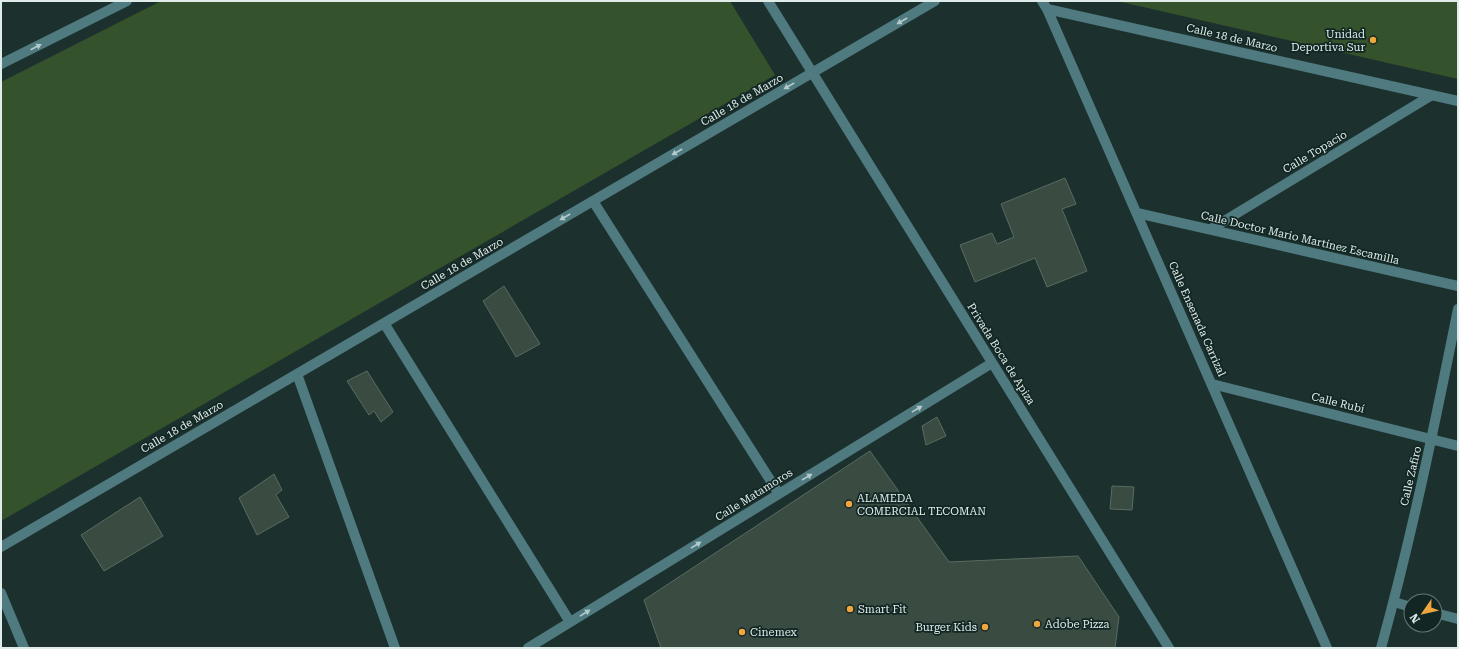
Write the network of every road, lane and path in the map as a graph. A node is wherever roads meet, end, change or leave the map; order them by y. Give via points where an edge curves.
1 (127, 1) edge
2 (768, 1) edge
3 (935, 1) edge
4 (1045, 5) edge
5 (1, 64) edge
6 (812, 73) junction
7 (1432, 95) junction
8 (1458, 101) edge
9 (593, 201) junction
10 (1137, 213) junction
11 (1211, 230) junction
12 (1458, 286) edge
13 (1458, 309) edge
14 (384, 323) junction
15 (992, 363) junction
16 (297, 374) junction
17 (1212, 384) junction
18 (1432, 439) junction
19 (1458, 446) edge
20 (778, 494) junction
21 (1, 547) edge
22 (1, 593) edge
23 (1394, 602) junction
24 (1403, 605) edge
25 (1443, 615) edge
26 (1458, 619) edge
27 (570, 622) junction
28 (24, 648) edge
29 (395, 648) edge
30 (528, 648) edge
31 (1169, 648) edge
32 (1327, 648) edge
33 (1381, 648) edge

5 -> 1 street
2 - 6 street, Privada Boca de Apiza
3 -> 6 street, Calle 18 de Marzo
4 - 7 street, Calle 18 de Marzo
4 - 10 street, Calle Ensenada Carrizal
6 -> 9 street, Calle 18 de Marzo
6 - 15 street, Privada Boca de Apiza
7 - 8 street, Calle 18 de Marzo
7 - 11 street, Calle Topacio
9 -> 14 street, Calle 18 de Marzo
9 - 20 street
10 - 11 street, Calle Doctor Mario Martínez Escamilla
10 - 17 street, Calle Ensenada Carrizal
11 - 12 street, Calle Doctor Mario Martínez Escamilla
13 - 18 street, Calle Zafiro
14 - 16 street, Calle 18 de Marzo
14 - 27 street
20 -> 15 street, Calle Matamoros
15 - 31 street, Privada Boca de Apiza
16 - 21 street, Calle 18 de Marzo
16 - 29 street
17 - 18 street, Calle Rubí
17 - 32 street, Calle Ensenada Carrizal
18 - 19 street, Calle Rubí
18 - 23 street, Calle Zafiro
27 -> 20 street, Calle Matamoros
22 - 28 street
23 - 24 street
23 - 33 street, Calle Zafiro
25 - 26 street
27 - 30 street, Calle Matamoros

